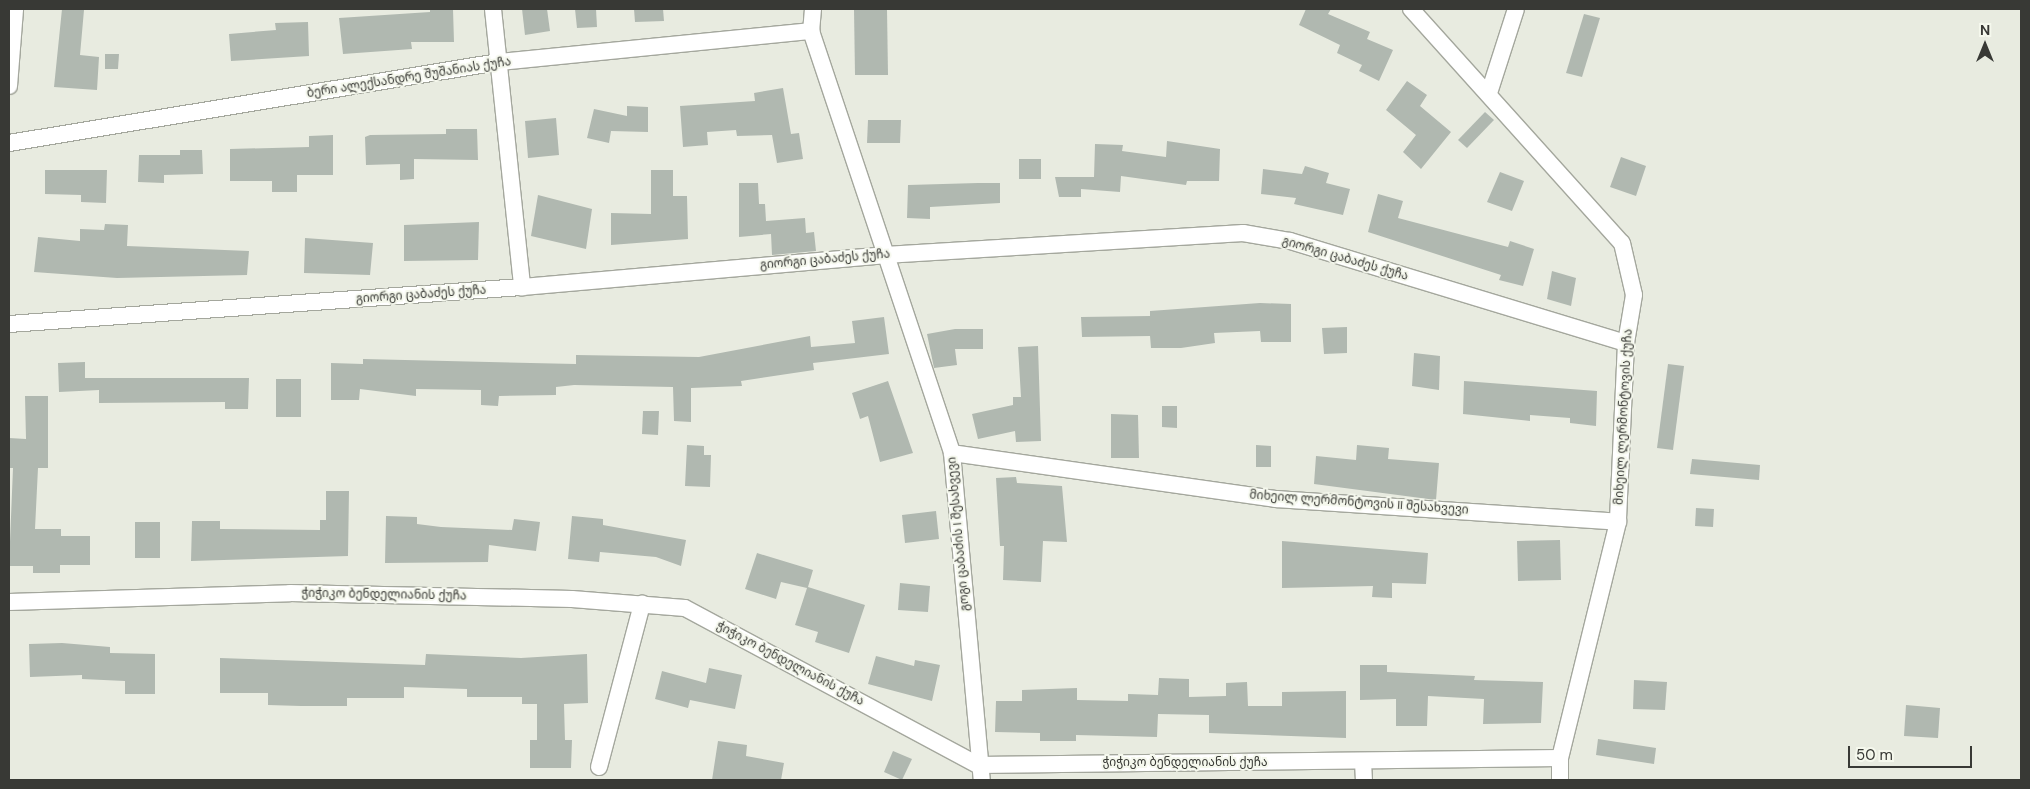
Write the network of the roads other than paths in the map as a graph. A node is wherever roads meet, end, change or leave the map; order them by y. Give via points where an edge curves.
1 (15, 9) edge
2 (493, 9) edge
3 (813, 9) edge
4 (1411, 9) edge
5 (1516, 9) edge
6 (811, 31) junction
7 (500, 62) junction
8 (9, 86) edge
9 (1489, 93) junction
10 (9, 143) edge
11 (885, 255) junction
12 (522, 287) junction
13 (9, 324) edge
14 (1626, 343) junction
15 (952, 453) junction
16 (1618, 522) junction
17 (9, 602) edge
18 (642, 604) junction
19 (1560, 758) junction
20 (1363, 762) junction
21 (599, 767) dead end
22 (980, 772) edge
23 (1364, 780) edge
24 (1560, 780) edge

1 - 8 street
2 - 7 street
3 - 6 street
4 - 9 street, მიხეილ ლერმონტოვის ქუჩა
5 - 9 street
6 - 7 street, ბერი ალექსანდრე შუშანიას ქუჩა
6 - 11 street, გოგი ცაბაძის I შესახვევი
7 - 10 street, ბერი ალექსანდრე შუშანიას ქუჩა
7 - 12 street
9 - 14 street, მიხეილ ლერმონტოვის ქუჩა via 1622,243 1634,295
11 - 12 street, გიორგი ცაბაძეს ქუჩა
11 - 14 street, გიორგი ცაბაძეს ქუჩა via 1244,233 1290,241
11 - 15 street, გოგი ცაბაძის I შესახვევი
12 - 13 street, გიორგი ცაბაძეს ქუჩა
14 - 16 street, მიხეილ ლერმონტოვის ქუჩა
15 - 16 street, მიხეილ ლერმონტოვის II შესახვევი via 1276,499
15 - 22 street, გოგი ცაბაძის I შესახვევი
16 - 19 street, მიხეილ ლერმონტოვის ქუჩა
17 - 18 street, ჭიჭიკო ბენდელიანის ქუჩა via 290,593
18 - 21 street
18 - 22 street, ჭიჭიკო ბენდელიანის ქუჩა via 685,608
19 - 20 street, ჭიჭიკო ბენდელიანის ქუჩა
19 - 24 street, მიხეილ ლერმონტოვის ქუჩა
20 - 22 street, ჭიჭიკო ბენდელიანის ქუჩა
20 - 23 street

